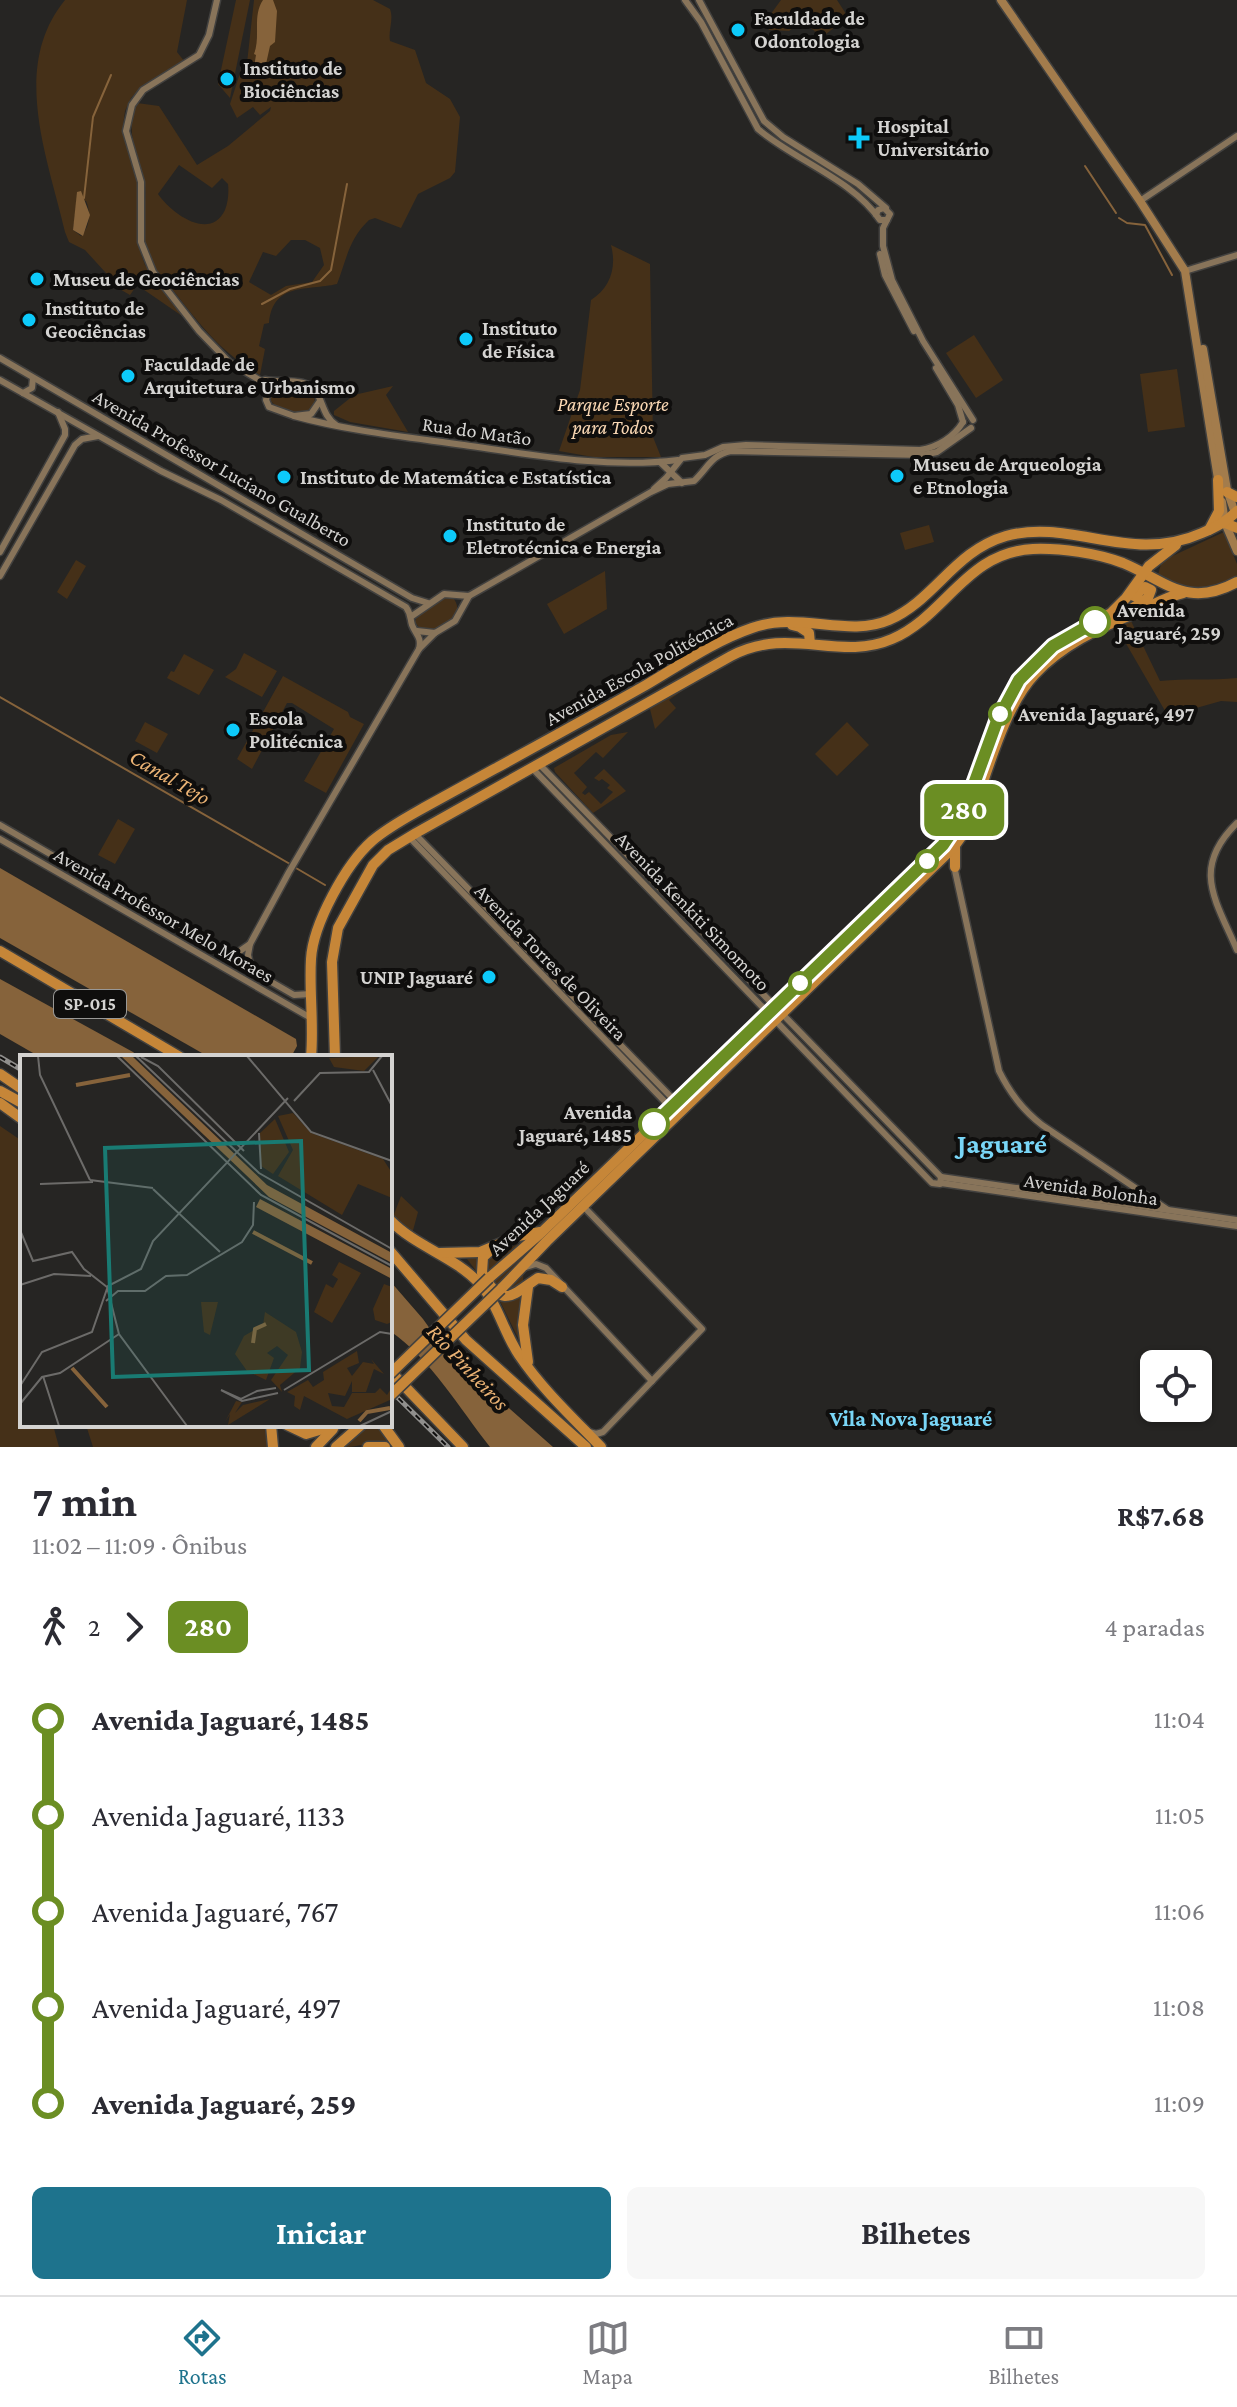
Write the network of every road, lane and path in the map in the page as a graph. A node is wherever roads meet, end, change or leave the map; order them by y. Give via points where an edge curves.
1 (217, 0) edge
2 (685, 0) edge
3 (699, 0) edge
4 (1004, 0) edge
5 (726, 47) junction
6 (717, 51) junction
7 (732, 59) junction
8 (723, 64) junction
9 (1237, 136) edge
10 (1142, 200) junction
11 (886, 208) junction
12 (877, 216) junction
13 (888, 218) junction
14 (1237, 255) edge
15 (1187, 270) junction
16 (0, 358) edge
17 (33, 378) junction
18 (257, 378) junction
19 (0, 380) edge
20 (274, 382) junction
21 (45, 384) junction
22 (268, 388) junction
23 (23, 393) junction
24 (37, 401) junction
25 (320, 401) junction
26 (58, 412) junction
27 (294, 416) junction
28 (973, 420) junction
29 (963, 422) junction
30 (339, 428) junction
31 (971, 428) junction
32 (98, 436) junction
33 (846, 450) junction
34 (689, 456) junction
35 (678, 460) junction
36 (660, 462) junction
37 (671, 471) junction
38 (701, 474) junction
39 (206, 478) junction
40 (1218, 480) junction
41 (39, 483) junction
42 (682, 483) junction
43 (221, 486) junction
44 (49, 490) junction
45 (203, 491) junction
46 (651, 492) junction
47 (1232, 494) edge
48 (212, 495) junction
49 (1236, 513) edge
50 (1225, 523) junction
51 (13, 526) junction
52 (1237, 528) edge
53 (1209, 530) junction
54 (24, 532) junction
55 (8, 535) junction
56 (20, 540) junction
57 (1181, 542) junction
58 (1237, 551) edge
59 (0, 552) edge
60 (1160, 556) junction
61 (1143, 574) junction
62 (0, 576) edge
63 (1159, 582) junction
64 (1237, 582) edge
65 (1185, 592) junction
66 (1237, 592) edge
67 (469, 596) junction
68 (455, 597) junction
69 (428, 603) junction
70 (462, 610) junction
71 (1110, 614) junction
72 (412, 616) junction
73 (1128, 616) junction
74 (773, 622) junction
75 (417, 631) junction
76 (435, 633) junction
77 (810, 644) junction
78 (419, 649) junction
79 (644, 685) junction
80 (652, 700) junction
81 (505, 764) junction
82 (535, 766) junction
83 (418, 811) junction
84 (1237, 823) edge
85 (0, 825) edge
86 (610, 835) junction
87 (412, 836) junction
88 (0, 839) edge
89 (604, 842) junction
90 (955, 846) junction
91 (942, 853) junction
92 (955, 867) junction
93 (345, 876) junction
94 (98, 882) junction
95 (359, 887) junction
96 (90, 890) junction
97 (250, 944) junction
98 (715, 944) junction
99 (708, 950) junction
100 (1237, 950) edge
101 (0, 951) edge
102 (226, 955) junction
103 (251, 969) junction
104 (272, 982) junction
105 (267, 993) junction
106 (311, 994) junction
107 (776, 1013) junction
108 (335, 1014) junction
109 (311, 1018) junction
110 (177, 1055) edge
111 (311, 1055) edge
112 (335, 1055) edge
113 (0, 1074) edge
114 (20, 1088) edge
115 (0, 1091) edge
116 (20, 1102) edge
117 (0, 1103) edge
118 (674, 1105) junction
119 (872, 1107) junction
120 (865, 1113) junction
121 (20, 1118) edge
122 (940, 1178) junction
123 (961, 1186) junction
124 (957, 1196) dead end
125 (583, 1206) junction
126 (1168, 1210) junction
127 (1237, 1220) edge
128 (392, 1222) edge
129 (1237, 1226) edge
130 (542, 1232) junction
131 (492, 1249) junction
132 (392, 1253) edge
133 (438, 1253) junction
134 (520, 1269) junction
135 (528, 1285) junction
136 (562, 1287) junction
137 (392, 1370) edge
138 (531, 1371) junction
139 (392, 1374) edge
140 (652, 1381) junction
141 (392, 1394) edge
142 (271, 1427) edge
143 (291, 1427) edge
144 (332, 1427) edge
145 (335, 1427) edge
146 (359, 1427) edge
147 (384, 1427) edge
148 (585, 1431) junction
149 (603, 1432) junction
150 (273, 1447) edge
151 (316, 1447) edge
152 (336, 1447) edge
153 (368, 1447) edge
154 (385, 1447) edge
155 (399, 1447) edge
156 (463, 1447) edge
157 (586, 1447) edge
158 (603, 1447) edge

1 - 18 street via 199,55 137,96 126,131 141,182 141,242 147,263 215,349
2 - 6 street
3 - 5 street
4 - 10 main road
5 - 6 street via 723,53
5 - 7 street
6 - 8 street
7 - 8 street
7 - 11 street via 769,127
8 - 12 street via 758,129 845,187
9 - 10 street
10 - 15 main road
11 - 12 street
11 - 13 street
12 - 13 street
12 - 29 street via 885,275
13 - 28 street via 882,234 887,269 923,341
14 - 15 street
15 - 40 main road
15 - 47 main road
16 - 17 street, Avenida Professor Luciano Gualberto
17 - 21 street, Avenida Professor Luciano Gualberto
17 - 23 street via 32,388
18 - 20 street
18 - 22 street
19 - 23 street, Avenida Professor Luciano Gualberto
20 - 22 street
20 - 25 street via 306,383 318,391
21 - 24 street
21 - 39 street, Avenida Professor Luciano Gualberto
22 - 27 street via 269,407
23 - 24 street, Avenida Professor Luciano Gualberto
24 - 26 street, Avenida Professor Luciano Gualberto
25 - 27 street via 311,414
25 - 30 street via 325,416
26 - 32 street, Avenida Professor Luciano Gualberto
26 - 41 street via 65,435
27 - 30 street, Rua do Matão
28 - 29 street
28 - 31 street
29 - 31 street
29 - 33 street via 929,449
30 - 36 street, Rua do Matão via 567,460
31 - 33 street via 930,454
32 - 44 street via 78,441
32 - 45 street, Avenida Professor Luciano Gualberto
33 - 34 street via 731,446
33 - 38 street via 731,451 716,455
34 - 35 street
34 - 38 street via 698,461
35 - 36 street, Rua do Matão
35 - 37 street
36 - 37 street
37 - 42 street
37 - 46 street
38 - 42 street
39 - 43 street, Avenida Professor Luciano Gualberto
39 - 45 street
40 - 50 main road
40 - 53 highway via 1219,511
41 - 44 street
41 - 51 street
42 - 46 street
43 - 48 street via 213,488
43 - 69 street, Avenida Professor Luciano Gualberto
44 - 54 street
45 - 48 street, Avenida Professor Luciano Gualberto
46 - 67 street
47 - 49 main road
48 - 72 street, Avenida Professor Luciano Gualberto via 406,607
49 - 50 highway, Avenida Escola Politécnica
50 - 52 highway
50 - 53 highway, Avenida Escola Politécnica
50 - 58 main road
51 - 54 street
51 - 55 street
53 - 57 highway, Avenida Escola Politécnica
54 - 56 street
55 - 56 street
55 - 59 street
56 - 62 street
57 - 60 highway, Avenida Jaguaré
57 - 74 highway, Avenida Escola Politécnica via 1146,546 1036,532 1013,534 972,551 889,620 868,626
60 - 61 highway, Avenida Jaguaré
60 - 63 highway
61 - 63 highway, Avenida Escola Politécnica
61 - 71 highway, Avenida Jaguaré
61 - 77 highway, Avenida Escola Politécnica via 1094,556 1024,550 978,567 894,639 860,647
63 - 65 highway, Avenida Escola Politécnica
64 - 65 highway, Avenida Escola Politécnica via 1221,590
65 - 66 highway
65 - 73 highway, Avenida Jaguaré
67 - 68 street
67 - 70 street
68 - 69 street via 444,594
68 - 70 street
69 - 72 street
70 - 76 street
71 - 73 highway via 1123,610 1140,588 1149,588 1150,595
71 - 91 highway, Avenida Jaguaré via 1053,646 1019,680
72 - 75 street
73 - 90 highway, Avenida Jaguaré via 1072,644 1027,684
74 - 77 highway via 800,627 809,633
74 - 79 highway, Avenida Escola Politécnica via 735,634
75 - 76 street
75 - 78 street
76 - 78 street
77 - 80 highway, Avenida Escola Politécnica via 754,645
78 - 97 street
79 - 80 highway
79 - 81 highway, Avenida Escola Politécnica
80 - 82 highway, Avenida Escola Politécnica
81 - 82 highway via 524,760
81 - 83 highway, Avenida Escola Politécnica
82 - 86 street, Avenida Kenkiti Simomoto
82 - 87 highway, Avenida Escola Politécnica
82 - 89 street, Avenida Kenkiti Simomoto
83 - 87 highway via 410,824
83 - 93 highway, Avenida Escola Politécnica via 372,841
84 - 100 street via 1220,840 1210,875
85 - 94 street, Avenida Professor Melo Moraes
86 - 89 street
86 - 98 street, Avenida Kenkiti Simomoto
87 - 95 highway, Avenida Escola Politécnica via 379,858
87 - 118 street, Avenida Torres de Oliveira
88 - 96 street, Avenida Professor Melo Moraes
89 - 99 street, Avenida Kenkiti Simomoto
90 - 91 highway, Avenida Jaguaré
90 - 92 highway
91 - 92 street
91 - 107 highway, Avenida Jaguaré
92 - 126 street via 999,1071 1010,1093 1042,1125
93 - 95 highway via 357,875
93 - 106 highway, Avenida Escola Politécnica via 314,941
94 - 96 street
94 - 102 street, Avenida Professor Melo Moraes
95 - 108 highway, Avenida Escola Politécnica via 333,947
96 - 105 street, Avenida Professor Melo Moraes
97 - 102 street
97 - 103 street
98 - 99 street
98 - 107 street, Avenida Kenkiti Simomoto
99 - 107 street, Avenida Kenkiti Simomoto
101 - 110 highway, SP-015
102 - 103 street, Avenida Professor Melo Moraes
103 - 104 street, Avenida Professor Melo Moraes
104 - 105 street
104 - 106 street, Avenida Professor Melo Moraes via 297,996
105 - 109 street, Avenida Professor Melo Moraes
106 - 109 highway, Avenida Escola Politécnica
107 - 118 highway, Avenida Jaguaré
107 - 119 street, Avenida Kenkiti Simomoto
107 - 120 street, Avenida Kenkiti Simomoto
107 - 125 highway, Avenida Jaguaré
108 - 109 highway via 324,1023
108 - 112 highway, Avenida Escola Politécnica
109 - 111 highway, Avenida Escola Politécnica
113 - 114 highway
115 - 116 highway
117 - 121 highway
118 - 130 highway, Avenida Jaguaré
119 - 120 street
119 - 122 street, Avenida Kenkiti Simomoto
120 - 122 street, Avenida Kenkiti Simomoto via 930,1181 932,1175
122 - 123 street, Avenida Bolonha
122 - 126 street, Avenida Bolonha
123 - 124 street
123 - 129 street, Avenida Bolonha
125 - 134 highway, Avenida Jaguaré
125 - 140 street via 702,1329
126 - 127 street, Avenida Bolonha
128 - 133 highway
130 - 131 highway
130 - 137 highway, Avenida Jaguaré, bridge
131 - 133 highway
131 - 135 highway via 481,1268 493,1289 509,1297
132 - 157 highway via 466,1340
133 - 138 highway via 483,1288
134 - 136 street via 541,1265
134 - 141 highway, Avenida Jaguaré, bridge
135 - 136 highway via 542,1278
135 - 138 highway via 524,1335
136 - 140 street
138 - 148 highway
139 - 156 highway
140 - 149 street
142 - 150 highway
143 - 144 highway via 306,1434
145 - 151 highway
146 - 152 highway
147 - 155 highway
148 - 149 street
148 - 158 highway
149 - 158 street
153 - 154 highway

